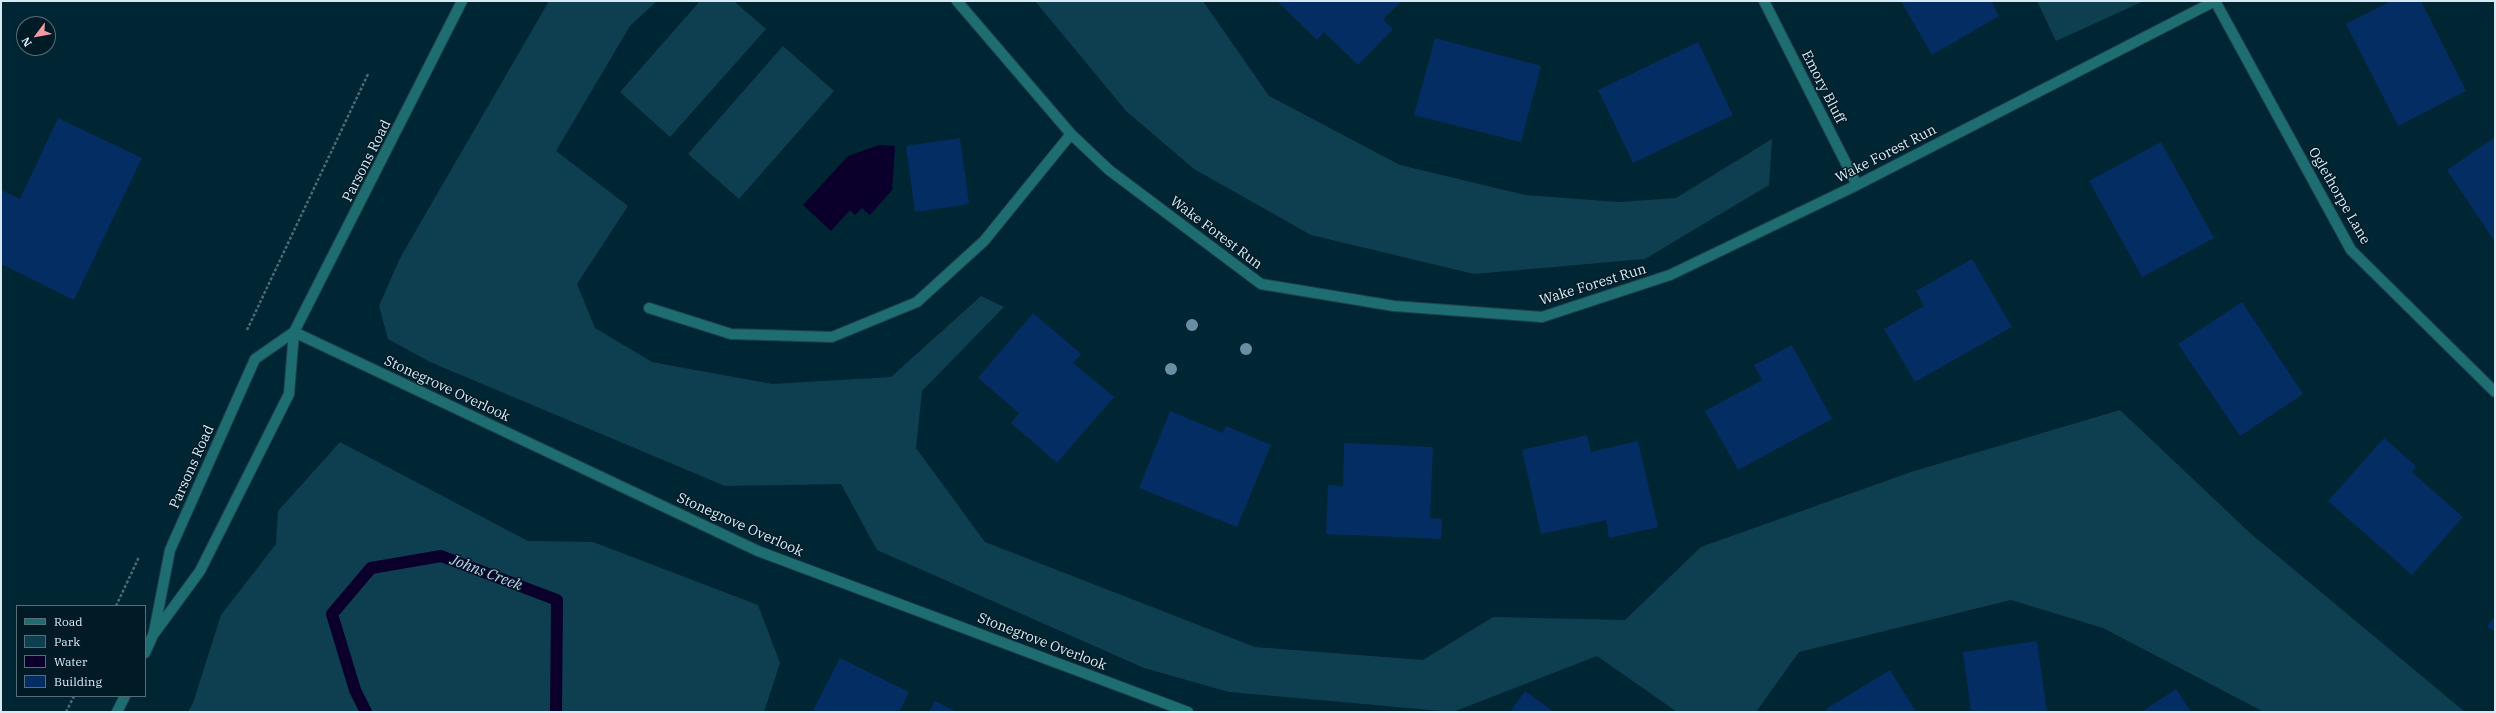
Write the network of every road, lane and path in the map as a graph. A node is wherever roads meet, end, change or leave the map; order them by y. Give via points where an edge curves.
1 (462, 1) edge
2 (958, 1) edge
3 (1764, 1) edge
4 (2215, 1) edge
5 (1071, 134) junction
6 (1857, 185) junction
7 (649, 308) dead end
8 (294, 332) junction
9 (2495, 392) edge
10 (154, 635) junction
11 (146, 651) edge
12 (74, 697) edge
13 (124, 697) edge
14 (66, 712) edge
15 (117, 712) edge
16 (1188, 712) edge

1 - 8 street, Parsons Road
2 - 5 street, Wake Forest Run
3 - 6 street, Emory Bluff
4 - 6 street, Wake Forest Run
4 - 9 street, Oglethorpe Lane via 2352,250
5 - 6 street, Wake Forest Run via 1109,170 1260,284 1394,306 1542,317 1670,275
5 - 7 street via 984,240 917,302 903,308 832,337 731,334
8 - 10 street, Parsons Road via 289,394 200,571
8 - 10 street, Parsons Road via 255,359 170,550
8 - 16 street, Stonegrove Overlook via 758,551
10 - 11 street, Parsons Road
12 - 14 path
13 - 15 street

